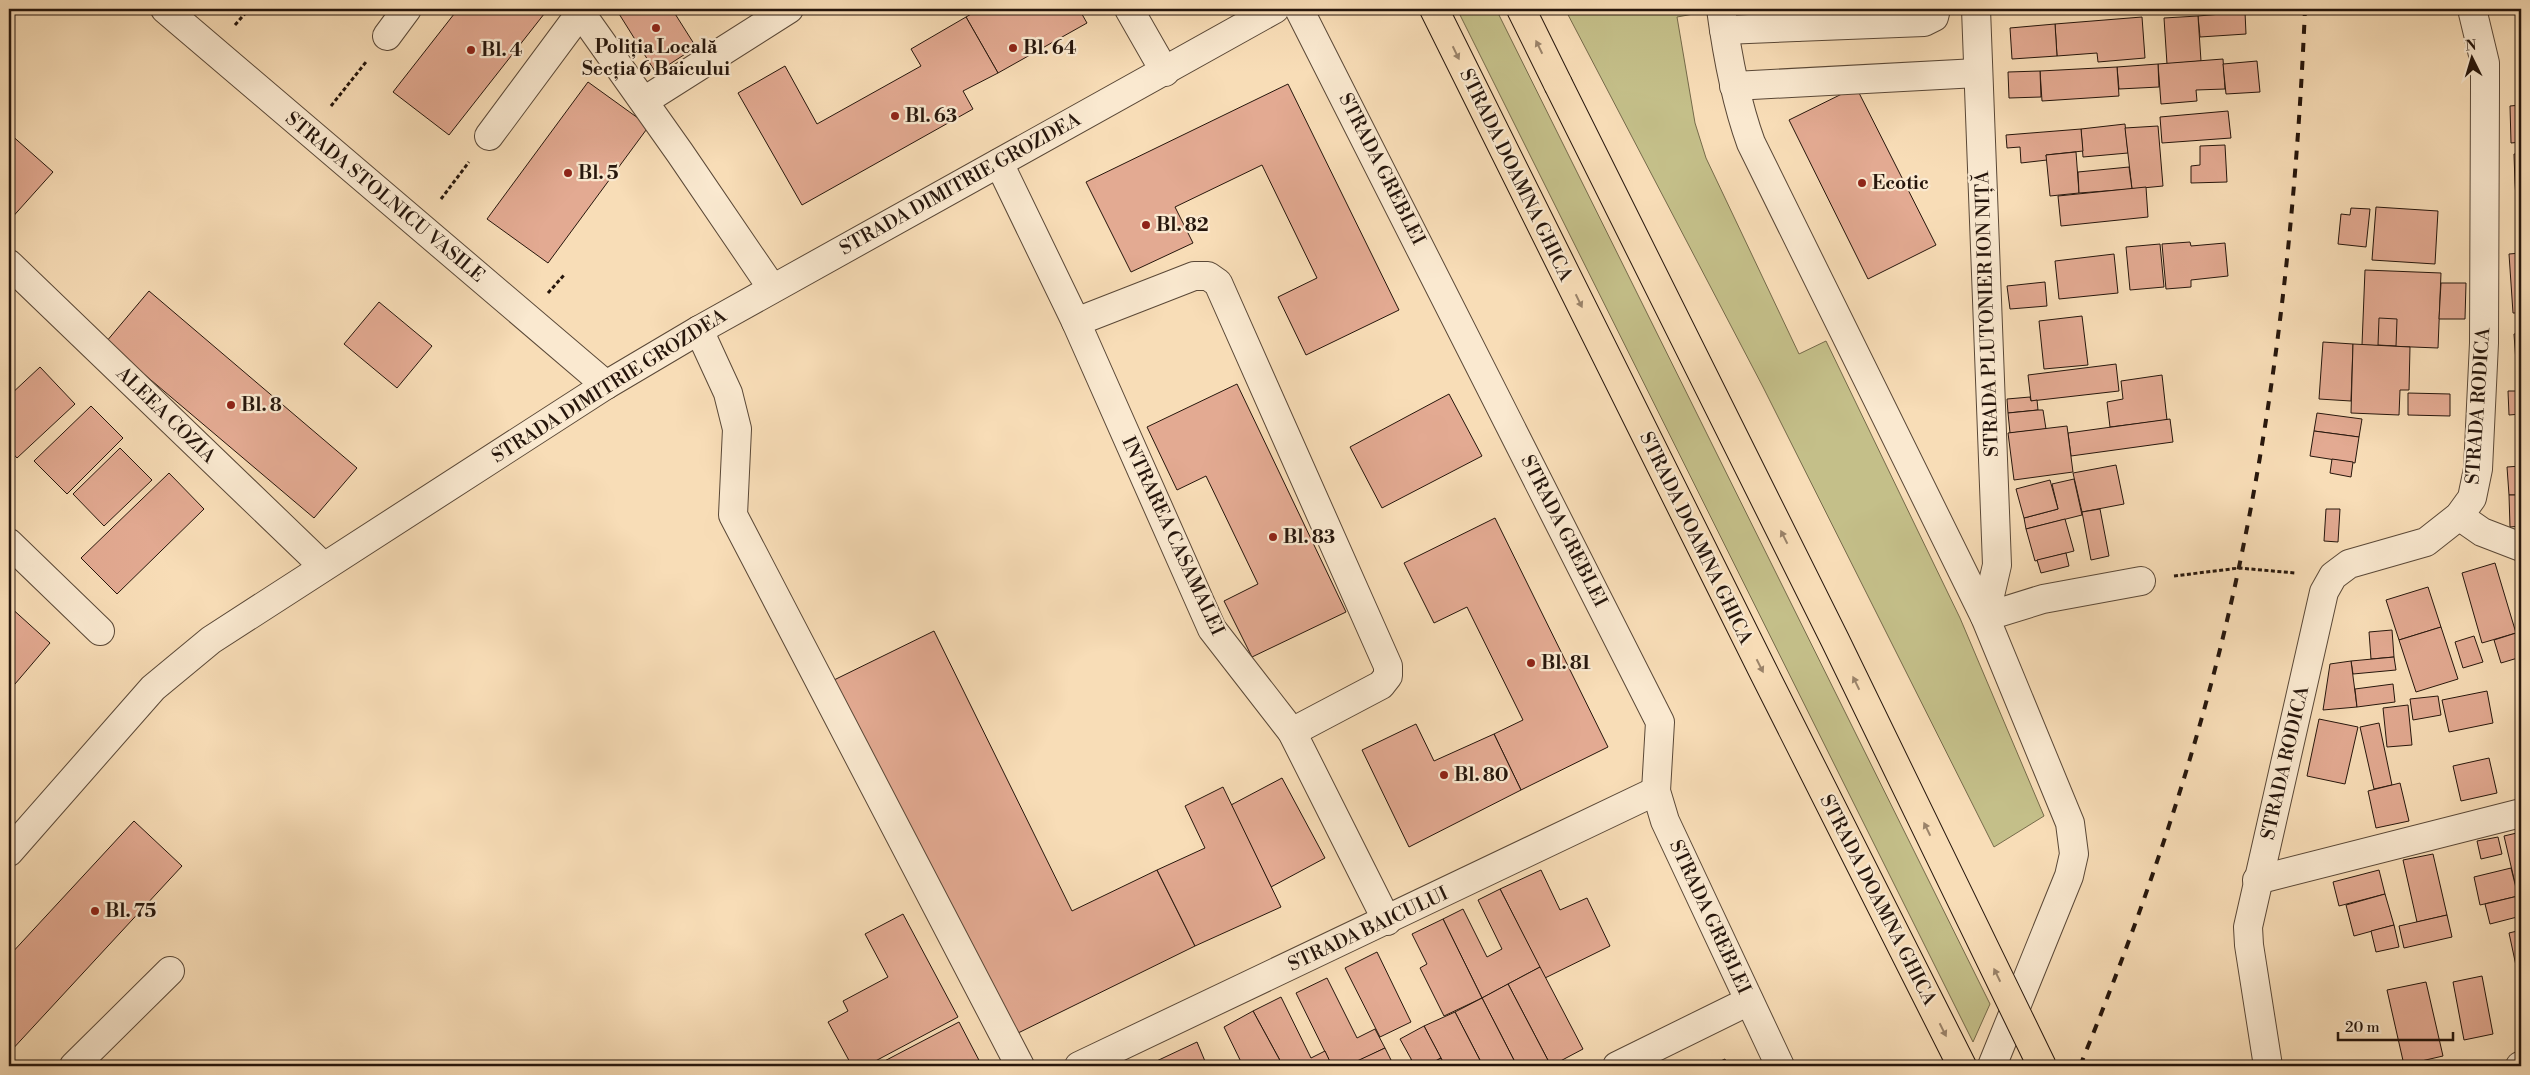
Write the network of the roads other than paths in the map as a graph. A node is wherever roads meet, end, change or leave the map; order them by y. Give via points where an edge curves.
1 (165, 9) edge
2 (407, 9) edge
3 (789, 9) edge
4 (1129, 9) edge
5 (1275, 9) edge
6 (1299, 9) edge
7 (1434, 9) edge
8 (1520, 9) edge
9 (1936, 9) edge
10 (1976, 9) edge
11 (2472, 9) edge
12 (579, 10) edge
13 (1796, 18) edge
14 (1722, 20) edge
15 (386, 36) road end
16 (1164, 72) junction
17 (1977, 73) junction
18 (1734, 86) junction
19 (644, 101) junction
20 (489, 136) road end
21 (999, 163) junction
22 (9, 264) edge
23 (772, 288) junction
24 (1076, 322) junction
25 (699, 330) junction
26 (606, 385) junction
27 (2459, 516) junction
28 (9, 542) edge
29 (2521, 547) edge
30 (323, 566) junction
31 (2141, 581) road end
32 (1985, 617) junction
33 (100, 632) dead end
34 (1292, 732) junction
35 (1656, 791) junction
36 (2521, 813) edge
37 (9, 852) edge
38 (2258, 880) junction
39 (1386, 921) junction
40 (170, 971) dead end
41 (1749, 1001) junction
42 (74, 1066) edge
43 (1020, 1066) edge
44 (1080, 1066) edge
45 (1617, 1066) edge
46 (1780, 1066) edge
47 (1962, 1066) edge
48 (1992, 1066) edge
49 (2042, 1066) edge
50 (2268, 1066) edge

1 - 26 street, STRADA STOLNICU VASILE
2 - 15 street
3 - 19 street
4 - 16 street
5 - 16 street, STRADA DIMITRIE GROZDEA
6 - 35 street, STRADA GREBLEI via 1660,722
7 -> 47 main road, STRADA DOAMNA GHICA
49 -> 8 main road, bridge via 1835,640
9 - 13 street via 1934,17 1924,22
10 - 17 street, STRADA PLUTONIER ION NIȚĂ
11 - 27 street, STRADA RODICA via 2485,63 2484,343 2478,469 2472,498
12 - 19 street
12 - 20 street
13 - 14 street
14 - 18 street
16 - 21 street, STRADA DIMITRIE GROZDEA
17 - 18 street
17 - 32 street, STRADA PLUTONIER ION NIȚĂ via 1997,565
18 - 32 street via 1751,143
19 - 23 street
21 - 23 street, STRADA DIMITRIE GROZDEA
21 - 24 street, INTRAREA CASAMALEI
22 - 30 street, ALEEA COZIA
23 - 25 street, STRADA DIMITRIE GROZDEA
24 - 34 street, INTRAREA CASAMALEI via 1212,629
24 - 34 street via 1194,276 1208,276 1218,283 1388,666 1388,676 1381,685
25 - 26 street, STRADA DIMITRIE GROZDEA
25 - 43 street via 728,393 737,429 734,515
26 - 30 street, STRADA DIMITRIE GROZDEA
27 - 29 street via 2482,532
27 - 38 street, STRADA RODICA via 2426,542 2349,564 2333,576 2324,592
28 - 33 street
30 - 37 street, STRADA DIMITRIE GROZDEA via 211,640 153,688
31 - 32 street via 2043,599
32 - 48 street via 2070,823 2074,854 2069,876
34 - 39 street, INTRAREA CASAMALEI
35 - 39 street, STRADA BAICULUI
35 - 41 street, STRADA GREBLEI via 1665,821
36 - 38 street
38 - 50 street, STRADA RODICA via 2248,927
39 - 44 street, STRADA BAICULUI
40 - 42 street
41 - 45 street
41 - 46 street, STRADA GREBLEI

